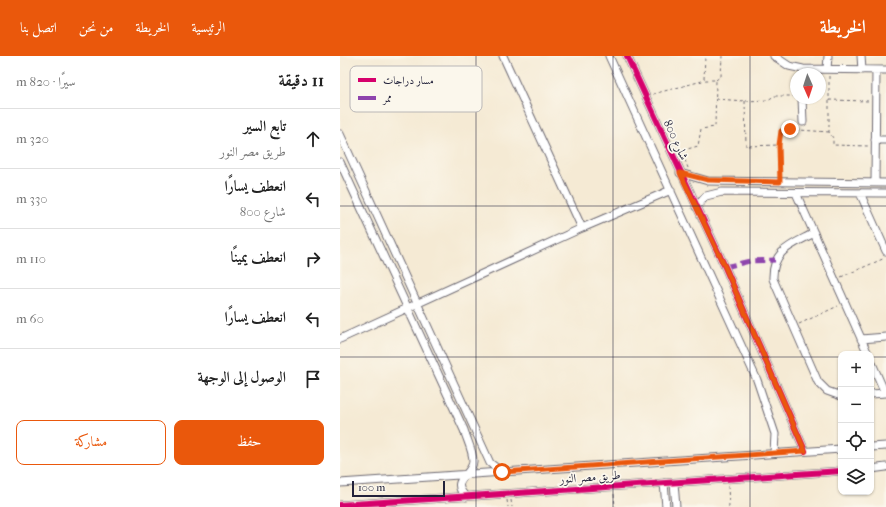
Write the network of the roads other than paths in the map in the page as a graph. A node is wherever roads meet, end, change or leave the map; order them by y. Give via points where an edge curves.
1 (503, 56) edge
2 (609, 56) edge
3 (627, 56) edge
4 (774, 56) edge
5 (828, 56) edge
6 (861, 56) edge
7 (795, 68) edge
8 (828, 69) joint
9 (862, 70) junction
10 (876, 70) junction
11 (886, 70) edge
12 (802, 104) edge
13 (803, 122) dead end
14 (340, 134) edge
15 (886, 140) edge
16 (875, 143) junction
17 (340, 162) edge
18 (680, 173) junction
19 (875, 183) junction
20 (886, 183) edge
21 (671, 190) junction
22 (796, 193) junction
23 (860, 193) junction
24 (886, 193) edge
25 (696, 207) junction
26 (582, 228) junction
27 (814, 233) junction
28 (886, 251) edge
29 (418, 303) junction
30 (407, 308) junction
31 (886, 337) edge
32 (340, 339) edge
33 (861, 339) junction
34 (867, 351) edge
35 (874, 368) edge
36 (459, 391) junction
37 (886, 393) edge
38 (874, 394) edge
39 (838, 395) edge
40 (448, 396) junction
41 (886, 446) edge
42 (874, 447) edge
43 (838, 449) edge
44 (805, 451) junction
45 (774, 453) junction
46 (874, 468) edge
47 (886, 468) edge
48 (838, 471) edge
49 (502, 472) junction
50 (464, 474) junction
51 (674, 482) junction
52 (340, 483) edge
53 (664, 483) junction
54 (466, 497) junction
55 (340, 505) edge
56 (666, 507) edge
57 (676, 507) edge

1 - 26 street
2 - 21 street
3 - 18 street, شارع 800
4 - 7 street
5 - 8 street
6 - 9 street
8 - 9 street
9 - 10 street
10 - 11 street
10 - 16 street
12 - 13 street
14 - 29 street
15 - 16 street
16 - 19 street
17 - 30 street
18 - 19 street via 708,180
18 - 25 street, شارع 800
19 - 20 street
21 - 26 street
21 - 45 street via 757,380 775,434
22 - 23 street
22 - 25 street via 711,193
22 - 27 street
23 - 24 street
23 - 28 street
25 - 44 street, شارع 800 via 725,267
26 - 29 street
27 - 33 street
27 - 39 street via 781,252 772,269 773,279 818,382 827,391
29 - 30 street
29 - 36 street
30 - 32 street
30 - 40 street
31 - 33 street
33 - 34 street
35 - 37 street
36 - 40 street
36 - 49 street via 490,463
37 - 38 street
40 - 50 street via 464,430 473,458 472,468
41 - 42 street
43 - 44 street, طريق مصر النور
44 - 45 street, طريق مصر النور
45 - 49 street, طريق مصر النور
46 - 47 street
48 - 51 street, طريق مصر النور
49 - 50 street, طريق مصر النور
50 - 52 street, طريق مصر النور
50 - 54 street via 460,488
51 - 53 street, طريق مصر النور
51 - 57 street
53 - 54 street, طريق مصر النور
53 - 56 street
54 - 55 street, طريق مصر النور

